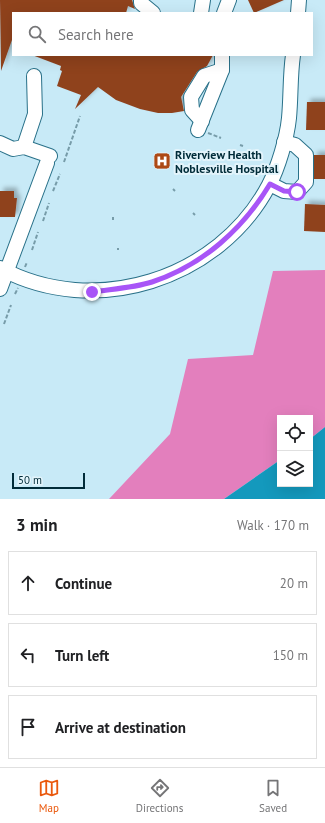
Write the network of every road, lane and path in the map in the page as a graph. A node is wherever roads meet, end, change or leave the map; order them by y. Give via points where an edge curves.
1 (141, 0) edge
2 (203, 0) edge
3 (229, 0) edge
4 (299, 0) edge
5 (152, 12) edge
6 (201, 12) edge
7 (224, 12) edge
8 (298, 12) edge
9 (222, 56) edge
10 (293, 56) edge
11 (222, 70) junction
12 (34, 76) dead end
13 (80, 116) dead end
14 (201, 128) junction
15 (222, 138) dead end
16 (284, 142) junction
17 (0, 143) edge
18 (24, 147) junction
19 (64, 162) dead end
20 (60, 174) dead end
21 (270, 184) junction
22 (53, 191) dead end
23 (49, 203) dead end
24 (42, 221) dead end
25 (38, 232) dead end
26 (32, 250) dead end
27 (4, 270) edge
28 (0, 289) edge
29 (11, 305) dead end
30 (4, 324) dead end

1 - 5 lane via 141,3
2 - 6 lane
3 - 7 lane
4 - 8 lane
9 - 11 lane
10 - 16 lane via 289,118
11 - 14 lane
11 - 14 lane via 204,76 191,97 192,110
12 - 18 lane via 35,114
13 - 19 path
14 - 15 path
16 - 21 lane
16 - 21 lane via 295,145 306,155 306,182 297,192 284,191
17 - 18 lane via 13,149
18 - 27 lane via 48,160
20 - 22 path
21 - 27 lane via 234,232 201,258 152,282 92,292 41,285
23 - 24 path
25 - 26 path
27 - 28 lane
29 - 30 path

